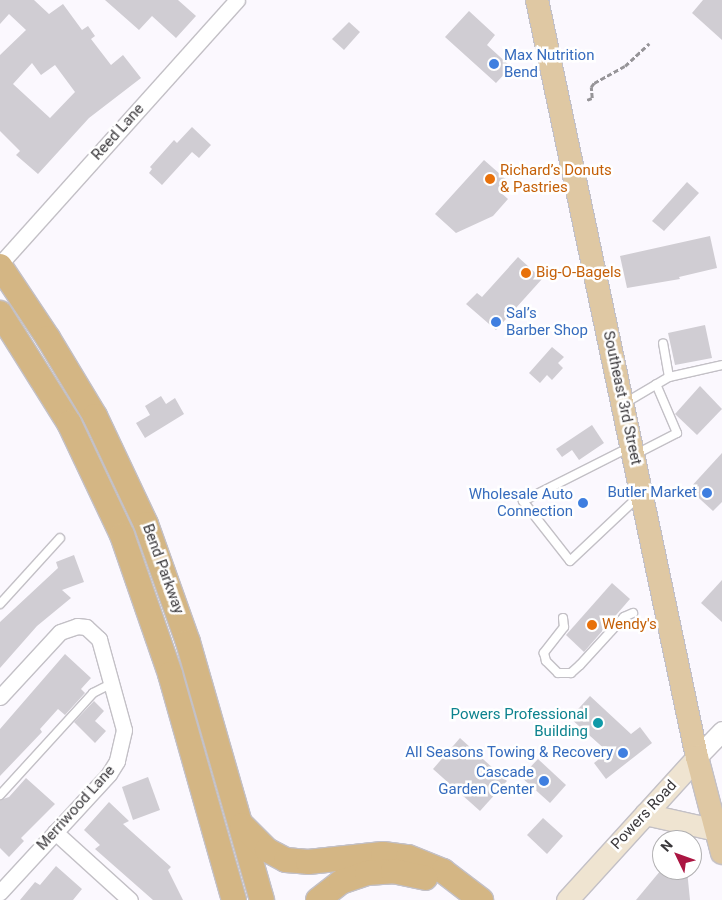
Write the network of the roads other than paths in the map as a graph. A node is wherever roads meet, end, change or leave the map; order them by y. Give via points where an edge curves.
1 (237, 0) edge
2 (536, 0) edge
3 (0, 265) edge
4 (0, 313) edge
5 (663, 344) dead end
6 (722, 365) edge
7 (668, 377) junction
8 (656, 384) junction
9 (623, 404) junction
10 (633, 450) junction
11 (642, 492) junction
12 (60, 538) dead end
13 (0, 604) edge
14 (633, 613) dead end
15 (563, 618) dead end
16 (113, 683) junction
17 (0, 697) edge
18 (722, 731) edge
19 (697, 757) junction
20 (0, 795) edge
21 (646, 814) junction
22 (241, 824) junction
23 (716, 830) junction
24 (55, 832) junction
25 (722, 853) edge
26 (0, 892) edge
27 (130, 900) edge
28 (234, 900) edge
29 (262, 900) edge
30 (318, 900) edge
31 (459, 900) edge
32 (481, 900) edge
33 (567, 900) edge

1 - 3 street, Reed Lane
2 - 9 main road, Southeast 3rd Street
3 - 22 highway, Bend Parkway via 82,392 137,501 188,642
4 - 28 highway, Bend Parkway via 69,423 122,535 168,666
5 - 7 lane
6 - 7 lane
7 - 8 lane
8 - 9 lane
8 - 10 lane via 677,433
9 - 10 main road, Southeast 3rd Street
10 - 11 main road, Southeast 3rd Street
10 - 11 lane via 523,500 570,561
11 - 19 main road, Southeast 3rd Street
12 - 13 lane
14 - 15 lane via 624,617 570,673 558,673 546,661 544,653 564,627
16 - 17 street, Merriwood Lane via 100,639 94,631 77,626 60,632
16 - 20 lane via 93,693
16 - 24 street, Merriwood Lane via 124,730 117,761
18 - 19 street, Powers Road
19 - 21 main road, Powers Road
19 - 23 main road, Southeast 3rd Street
21 - 23 main road
21 - 33 main road, Powers Road
22 - 29 highway, Bend Parkway
22 - 32 highway via 268,850 286,860 302,862 383,854 408,857 443,871
23 - 25 main road, Southeast 3rd Street
24 - 26 street, Merriwood Lane
24 - 27 street
30 - 31 highway via 331,888 354,877 393,871 423,877

